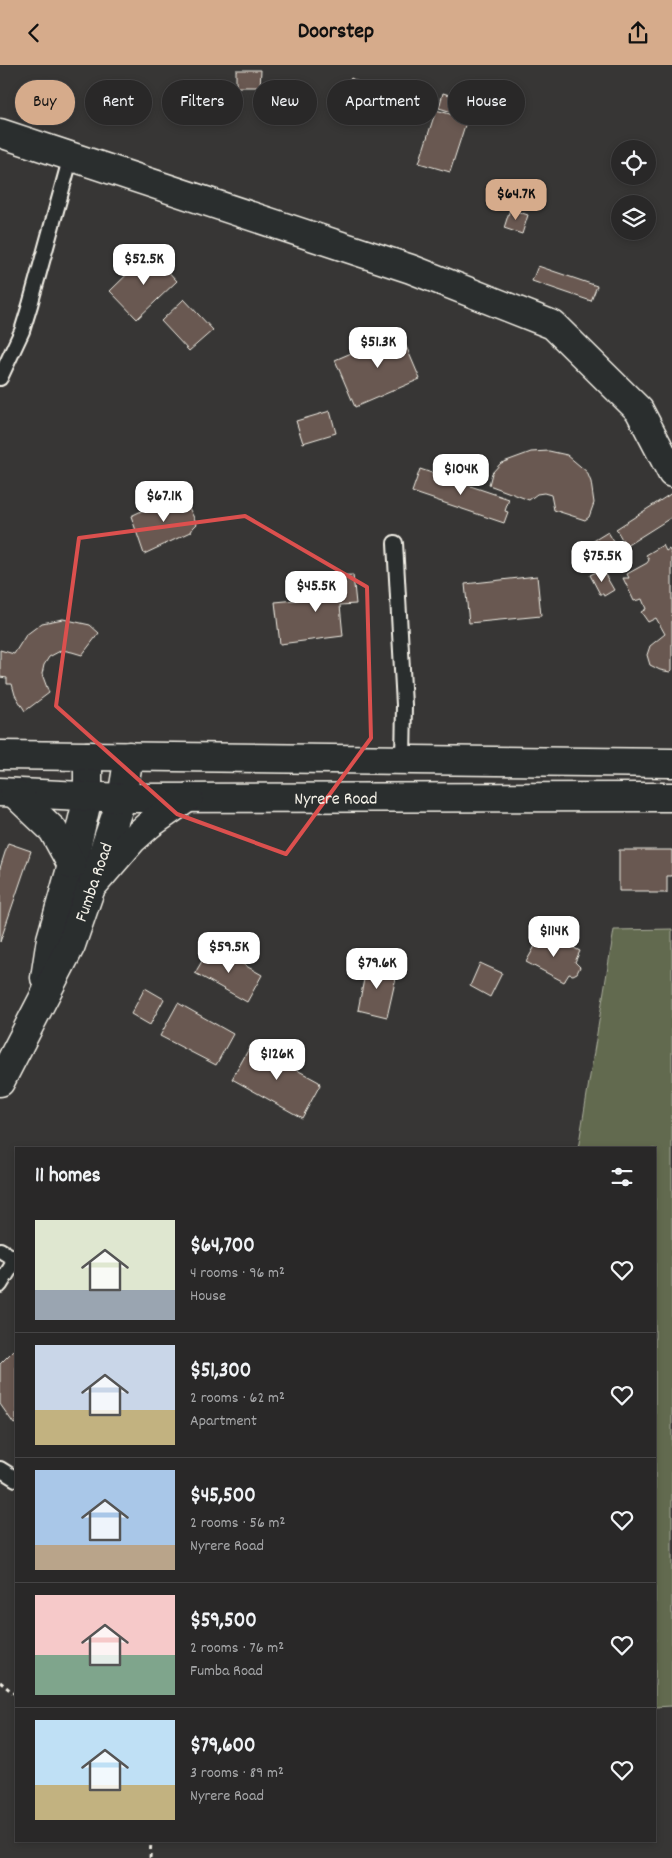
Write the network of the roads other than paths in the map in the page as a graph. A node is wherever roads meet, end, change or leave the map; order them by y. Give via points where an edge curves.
1 (0, 133) edge
2 (71, 156) junction
3 (0, 377) edge
4 (672, 473) edge
5 (395, 543) dead end
6 (0, 755) edge
7 (88, 755) junction
8 (129, 756) junction
9 (403, 759) junction
10 (672, 763) edge
11 (7, 792) edge
12 (88, 797) junction
13 (189, 797) junction
14 (672, 797) edge
15 (122, 798) junction
16 (72, 865) junction
17 (93, 885) junction
18 (41, 1001) junction
19 (0, 1082) edge
20 (0, 1250) edge
21 (15, 1259) edge
22 (15, 1262) edge
23 (0, 1285) edge
24 (0, 1469) edge
25 (15, 1478) edge

1 - 2 main road
2 - 3 lane via 22,331
2 - 4 main road via 410,269 553,325 639,410
5 - 9 lane via 404,705
6 - 7 main road
7 - 8 main road
7 - 12 main road, Fumba Road
8 - 9 main road
8 - 15 main road, Fumba Road
9 - 10 main road
11 - 12 main road, Nyrere Road
11 - 16 main road via 54,830
12 - 15 main road, Nyrere Road
12 - 16 main road, Fumba Road
13 - 14 main road, Nyrere Road
13 - 15 main road, Nyrere Road
13 - 17 main road via 132,840
15 - 17 main road, Fumba Road
16 - 18 main road, Fumba Road via 51,939
17 - 18 main road, Fumba Road via 71,945
18 - 19 main road, Fumba Road
20 - 21 lane
22 - 23 lane
24 - 25 lane

